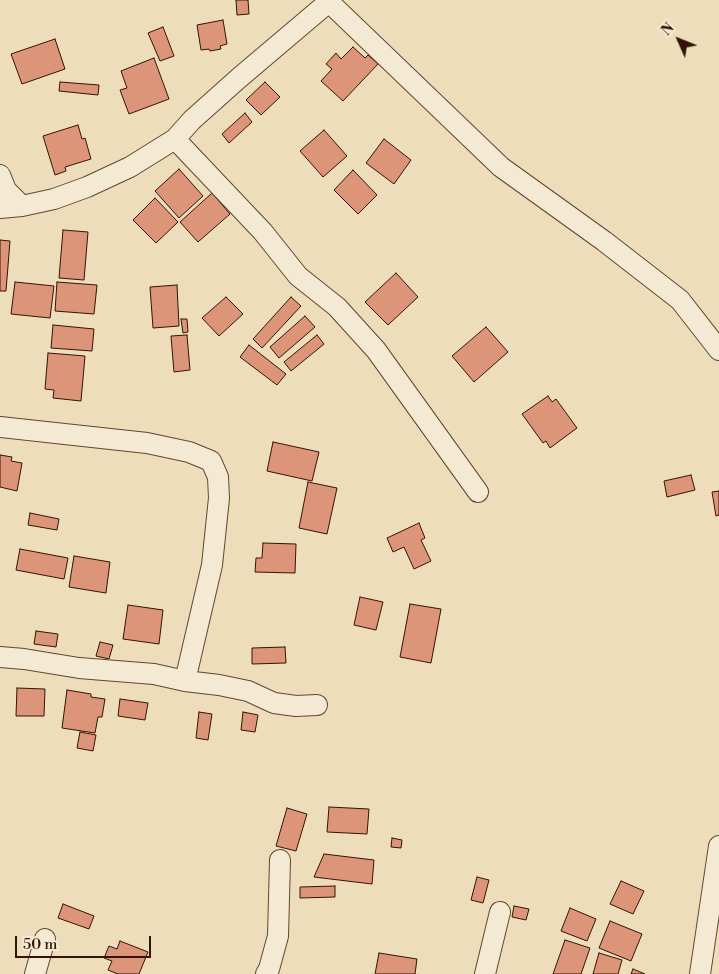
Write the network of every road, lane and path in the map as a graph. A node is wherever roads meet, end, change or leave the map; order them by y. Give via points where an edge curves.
1 (330, 1) edge
2 (175, 139) junction
3 (0, 175) edge
4 (22, 206) junction
5 (0, 208) edge
6 (719, 350) edge
7 (0, 427) edge
8 (478, 492) dead end
9 (0, 657) edge
10 (185, 682) junction
11 (316, 705) dead end
12 (719, 846) edge
13 (280, 860) dead end
14 (500, 912) dead end
15 (44, 939) dead end
16 (35, 974) edge
17 (266, 974) edge
18 (485, 974) edge
19 (700, 974) edge

1 - 2 street via 192,120
1 - 6 street via 500,167 680,300
2 - 4 street via 130,167 87,187
2 - 8 street via 263,232 298,276 337,308 376,350
3 - 4 street via 6,190
4 - 5 street
7 - 10 street via 147,443 211,461 218,477 219,498 212,565
9 - 10 street via 154,674
10 - 11 street via 219,685 274,703
12 - 19 street
13 - 17 street via 278,936
14 - 18 street
15 - 16 street

